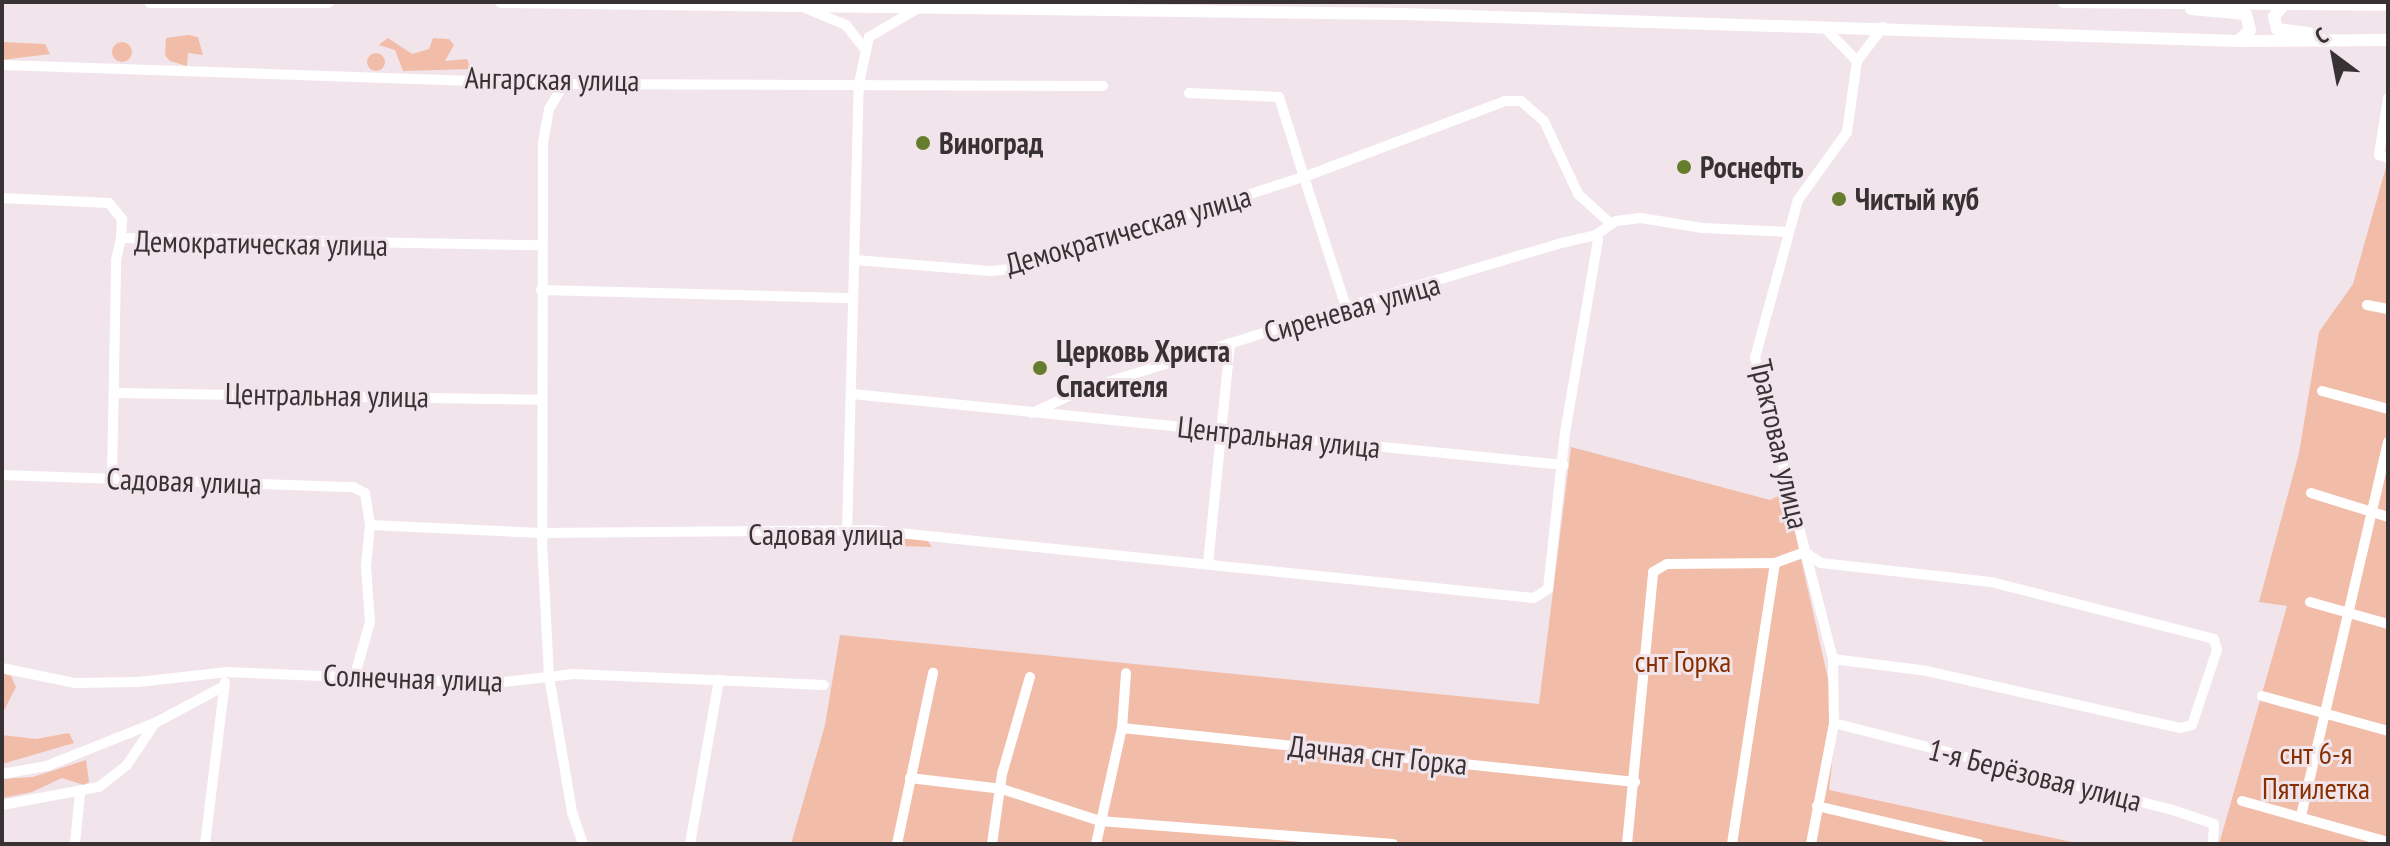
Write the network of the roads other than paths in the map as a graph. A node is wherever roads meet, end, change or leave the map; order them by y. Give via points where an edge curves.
1 (150, 2) edge
2 (328, 2) edge
3 (501, 2) edge
4 (2063, 2) edge
5 (188, 3) edge
6 (242, 3) edge
7 (2158, 3) edge
8 (2284, 4) junction
9 (2388, 5) edge
10 (805, 8) junction
11 (917, 9) junction
12 (1883, 27) junction
13 (1825, 28) junction
14 (2388, 39) edge
15 (2238, 41) junction
16 (864, 48) junction
17 (1857, 61) junction
18 (2, 65) edge
19 (859, 83) junction
20 (564, 84) junction
21 (1103, 86) dead end
22 (1189, 93) dead end
23 (2388, 98) edge
24 (2388, 158) edge
25 (1304, 177) junction
26 (2, 198) edge
27 (1610, 223) junction
28 (1789, 232) junction
29 (1596, 235) junction
30 (121, 238) junction
31 (542, 245) junction
32 (855, 260) junction
33 (541, 290) junction
34 (853, 298) junction
35 (2367, 305) dead end
36 (1346, 307) junction
37 (2388, 309) edge
38 (1230, 343) junction
39 (2322, 391) dead end
40 (114, 393) junction
41 (852, 394) junction
42 (540, 400) junction
43 (2388, 409) edge
44 (1032, 413) junction
45 (1225, 432) junction
46 (2388, 442) edge
47 (1563, 465) junction
48 (2, 475) edge
49 (112, 477) junction
50 (2311, 493) dead end
51 (2373, 512) junction
52 (2388, 517) edge
53 (370, 525) junction
54 (541, 533) junction
55 (847, 533) junction
56 (1805, 552) junction
57 (1775, 563) junction
58 (1208, 564) junction
59 (2310, 602) dead end
60 (2347, 612) junction
61 (2388, 624) edge
62 (1833, 659) junction
63 (2, 668) edge
64 (227, 672) junction
65 (933, 673) dead end
66 (1126, 673) dead end
67 (355, 675) junction
68 (549, 676) junction
69 (1030, 677) dead end
70 (719, 680) junction
71 (824, 685) dead end
72 (224, 686) junction
73 (2262, 696) dead end
74 (2321, 713) junction
75 (157, 722) junction
76 (1834, 723) junction
77 (1122, 728) junction
78 (2388, 731) edge
79 (2, 774) edge
80 (910, 778) junction
81 (1635, 782) junction
82 (1002, 789) junction
83 (80, 793) junction
84 (2242, 801) dead end
85 (2, 805) edge
86 (1817, 806) junction
87 (2301, 816) junction
88 (1100, 821) junction
89 (2388, 842) edge
90 (75, 844) edge
91 (205, 844) edge
92 (583, 844) edge
93 (690, 844) edge
94 (897, 844) edge
95 (992, 844) edge
96 (1096, 844) edge
97 (1393, 844) edge
98 (1627, 844) edge
99 (1732, 844) edge
100 (1811, 844) edge
101 (1979, 844) edge
102 (2213, 844) edge

1 - 5 main road
2 - 6 main road
3 - 10 main road
4 - 7 main road
5 - 6 main road
7 - 8 main road
7 - 15 main road via 2246,14 2250,30
8 - 9 main road
8 - 14 main road via 2274,17 2277,29
10 - 11 main road
10 - 16 street via 846,25
11 - 13 main road via 1404,14
11 - 16 street via 878,29
12 - 13 main road
12 - 15 main road
12 - 17 street
13 - 17 street
14 - 15 main road
16 - 19 street
17 - 28 street, Трактовая улица via 1847,132 1798,200
18 - 20 street, Ангарская улица
19 - 20 street, Ангарская улица
19 - 21 street, Ангарская улица
19 - 32 street
20 - 31 street via 545,121
22 - 25 street via 1279,97
23 - 24 street via 2379,155
25 - 27 street, Демократическая улица via 1517,100 1539,113 1574,189
25 - 32 street, Демократическая улица via 1018,268 991,271
25 - 36 street
26 - 30 street via 104,202 122,219
27 - 28 street via 1641,218 1702,228
27 - 29 street
28 - 56 street, Трактовая улица via 1755,358
29 - 36 street, Сиреневая улица
29 - 47 street, Садовая улица via 1599,252 1573,380
30 - 31 street, Демократическая улица
30 - 40 street, Демократическая улица via 116,260
31 - 33 street
32 - 34 street
33 - 34 street
33 - 42 street
34 - 41 street
35 - 37 street
36 - 38 street, Сиреневая улица
38 - 44 street, Сиреневая улица via 1082,390
38 - 45 street
39 - 43 street
40 - 42 street, Центральная улица
40 - 49 street, Демократическая улица
41 - 44 street, Центральная улица
41 - 55 street
42 - 54 street
44 - 45 street, Центральная улица
45 - 47 street, Центральная улица
45 - 58 street
46 - 51 street
47 - 58 street, Садовая улица via 1548,589 1537,598
48 - 49 street, Садовая улица
49 - 53 street, Садовая улица via 353,487 365,493
50 - 51 street
51 - 52 street
51 - 60 street
53 - 54 street, Садовая улица
53 - 67 street via 370,622
54 - 55 street, Садовая улица
54 - 68 street
55 - 58 street, Садовая улица via 870,530
56 - 57 street
56 - 62 street, Трактовая улица
56 - 62 street via 1821,563 1991,582 2214,639 2217,650 2192,725 2180,728 1928,671
57 - 81 street via 1667,564 1653,572
57 - 99 street
59 - 60 street
60 - 61 street
60 - 74 street
62 - 76 street, Трактовая улица
63 - 64 street, Солнечная улица via 75,683
64 - 67 street, Солнечная улица
64 - 72 street
65 - 80 street
66 - 77 street
67 - 68 street, Солнечная улица via 495,683
68 - 70 street, Солнечная улица
68 - 92 street via 572,812
69 - 82 street
70 - 71 street, Солнечная улица
70 - 93 street
72 - 75 street
72 - 91 street
73 - 74 street
74 - 78 street
74 - 87 street
75 - 79 street via 47,766
75 - 83 street via 118,775
76 - 86 street, Трактовая улица
76 - 102 street, 1-я Берёзовая улица via 2170,809 2214,824
77 - 81 street, Дачная снт Горка
77 - 88 street
80 - 82 street
80 - 94 street
81 - 98 street
82 - 88 street
82 - 95 street
83 - 85 street
83 - 90 street
84 - 87 street
86 - 100 street, Трактовая улица
86 - 101 street
87 - 89 street
88 - 96 street
88 - 97 street

